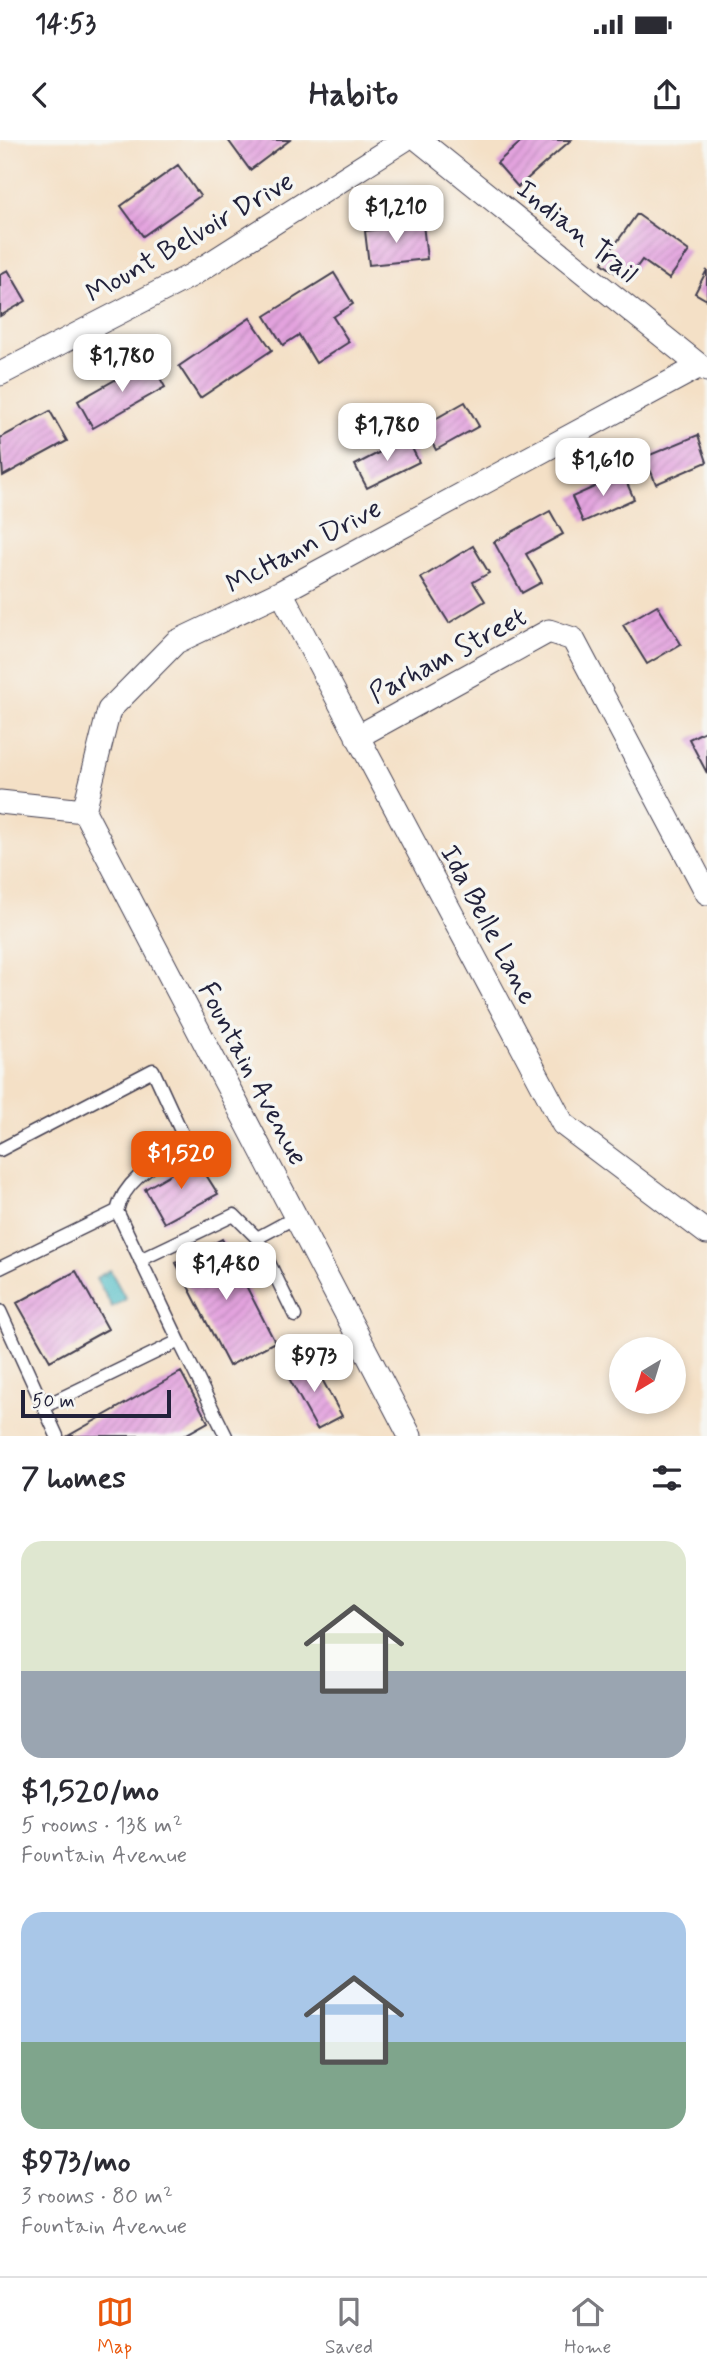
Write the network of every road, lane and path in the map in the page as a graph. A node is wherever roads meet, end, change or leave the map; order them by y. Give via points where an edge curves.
1 (404, 140) edge
2 (419, 140) edge
3 (703, 368) edge
4 (0, 374) edge
5 (281, 592) junction
6 (357, 737) junction
7 (0, 802) edge
8 (84, 811) junction
9 (707, 893) edge
10 (0, 1150) edge
11 (117, 1211) junction
12 (296, 1217) junction
13 (707, 1233) edge
14 (257, 1238) junction
15 (140, 1260) junction
16 (0, 1268) edge
17 (0, 1311) edge
18 (295, 1316) dead end
19 (180, 1341) junction
20 (45, 1406) junction
21 (57, 1436) edge
22 (226, 1436) edge
23 (410, 1436) edge

1 - 4 street, Mount Belvoir Drive via 192,275
2 - 3 street, Indian Trail
3 - 5 street, McHann Drive
5 - 6 street, Ida Belle Lane
5 - 8 street, McHann Drive via 176,642 109,710
6 - 9 street, Parham Street via 549,631 573,639
6 - 13 street, Ida Belle Lane via 563,1124
7 - 8 street
8 - 12 street, Fountain Avenue
10 - 11 lane via 153,1070 187,1144 121,1193
11 - 15 lane
11 - 16 lane
12 - 14 lane
12 - 23 street, Fountain Avenue
14 - 15 lane via 234,1215
14 - 18 lane
15 - 19 lane
17 - 20 lane
19 - 20 lane
19 - 22 lane
20 - 21 lane

